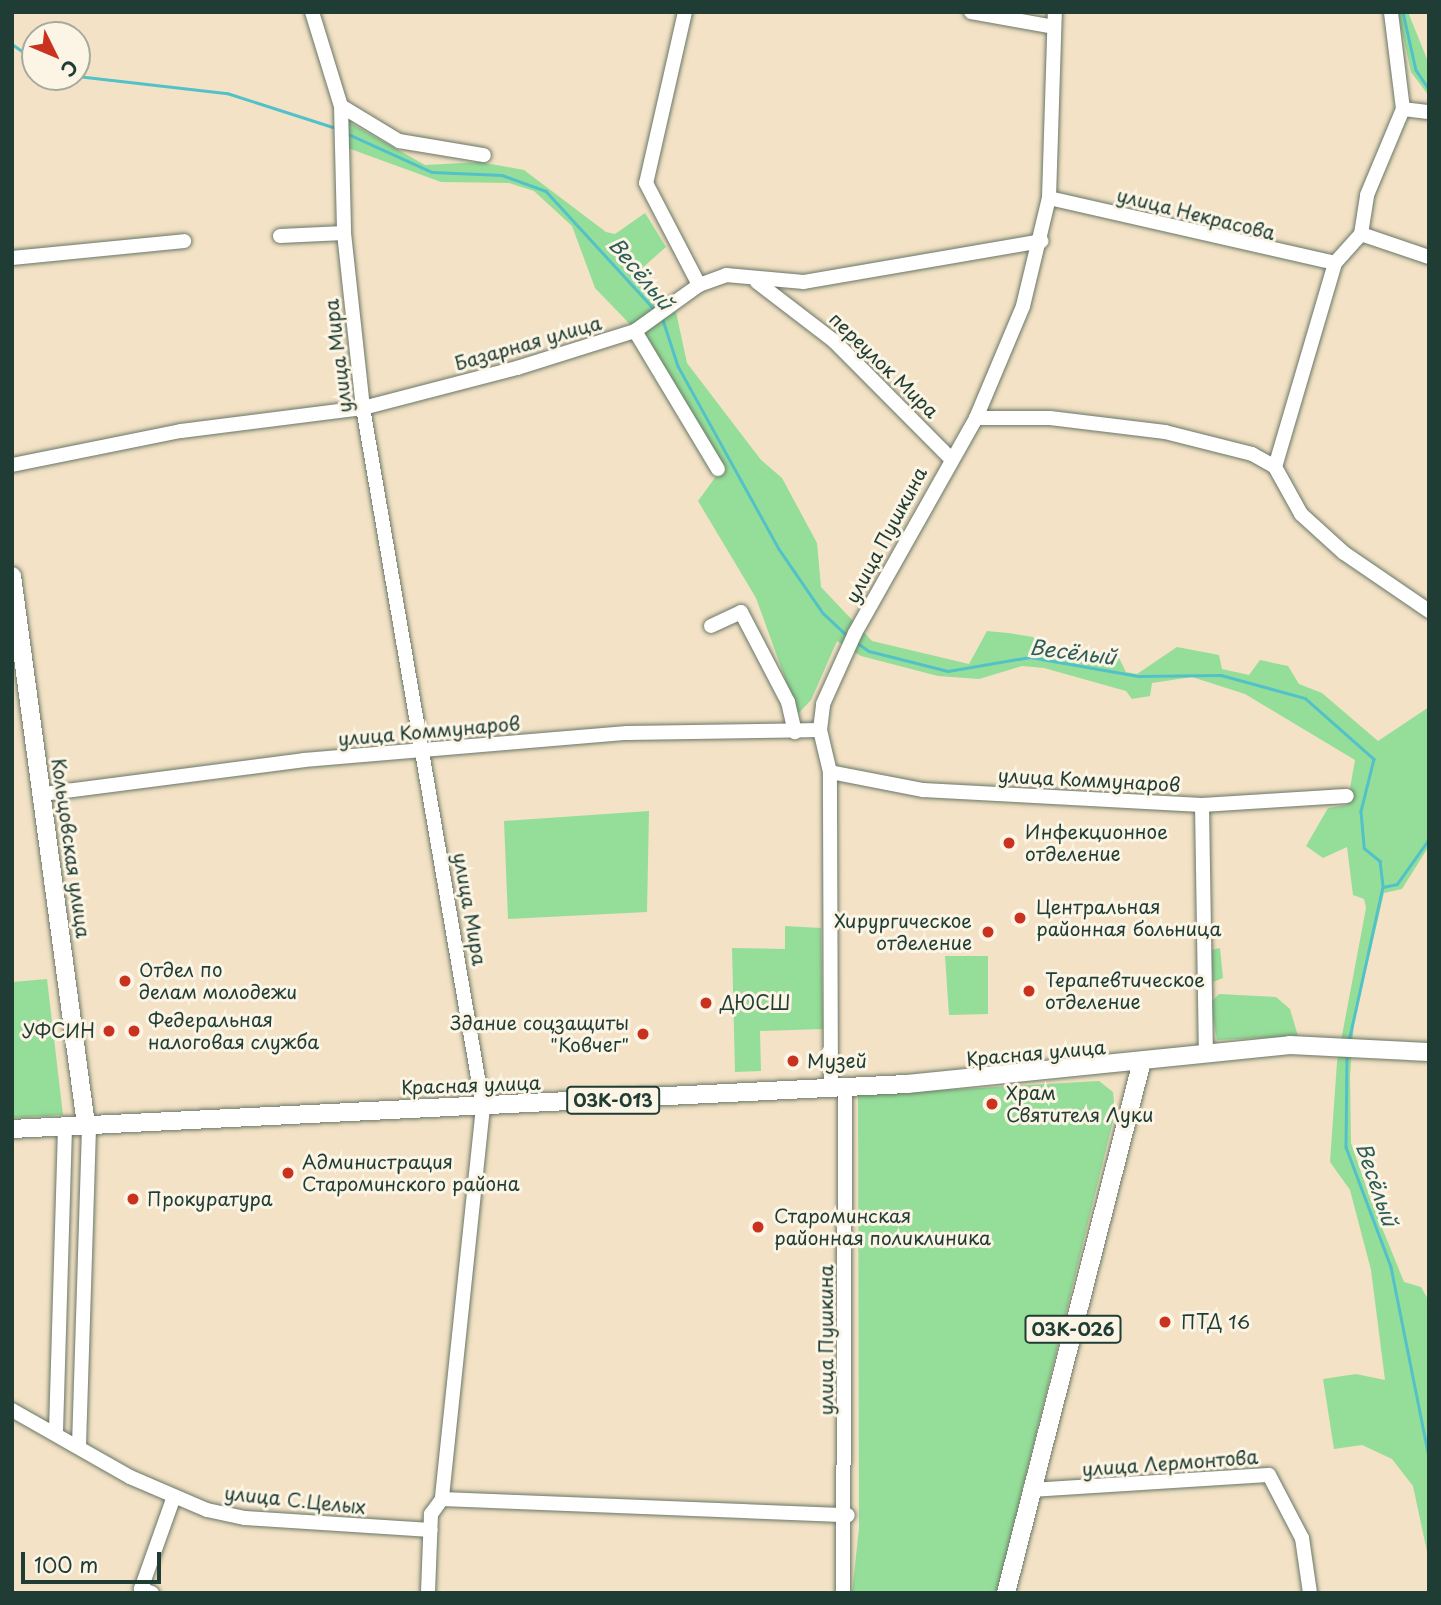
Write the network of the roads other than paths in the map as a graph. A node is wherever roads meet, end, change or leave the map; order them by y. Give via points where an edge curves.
1 (312, 12) edge
2 (685, 12) edge
3 (971, 12) edge
4 (1055, 12) edge
5 (1391, 12) edge
6 (1054, 27) junction
7 (341, 106) junction
8 (1403, 108) junction
9 (1429, 112) edge
10 (484, 155) dead end
11 (1049, 198) junction
12 (344, 233) junction
13 (1361, 234) junction
14 (280, 236) dead end
15 (184, 241) dead end
16 (1041, 241) junction
17 (1429, 257) edge
18 (12, 258) edge
19 (1335, 263) junction
20 (756, 281) junction
21 (792, 283) junction
22 (699, 285) junction
23 (790, 303) junction
24 (641, 327) junction
25 (363, 408) junction
26 (976, 418) junction
27 (949, 457) junction
28 (12, 466) edge
29 (1275, 467) junction
30 (718, 469) dead end
31 (12, 576) edge
32 (1429, 611) edge
33 (711, 626) dead end
34 (820, 730) junction
35 (795, 732) junction
36 (422, 753) junction
37 (831, 772) junction
38 (43, 794) junction
39 (1347, 796) dead end
40 (1202, 805) junction
41 (1206, 1050) junction
42 (1429, 1052) edge
43 (1140, 1065) junction
44 (838, 1088) junction
45 (483, 1107) junction
46 (88, 1125) junction
47 (65, 1126) junction
48 (12, 1129) edge
49 (62, 1221) junction
50 (86, 1222) junction
51 (12, 1410) edge
52 (56, 1430) junction
53 (79, 1446) junction
54 (1030, 1489) junction
55 (173, 1499) junction
56 (442, 1499) junction
57 (848, 1515) junction
58 (431, 1530) junction
59 (152, 1593) edge
60 (428, 1593) edge
61 (843, 1593) edge
62 (1006, 1593) edge
63 (1310, 1593) edge

1 - 7 street, улица Мира
2 - 22 street via 646,183
3 - 6 street
4 - 6 street, улица Пушкина
5 - 8 street
6 - 11 street, улица Пушкина
7 - 10 street via 399,141
7 - 12 street, улица Мира
8 - 9 street
8 - 13 street via 1367,195
11 - 16 street, улица Пушкина
11 - 19 street, улица Некрасова
12 - 14 street
12 - 25 street, улица Мира
13 - 17 street
13 - 19 street
15 - 18 street
16 - 21 street, Базарная улица
16 - 26 street, улица Пушкина via 1023,306
19 - 29 street
20 - 21 street, Базарная улица
20 - 22 street, Базарная улица via 726,275
20 - 23 street, переулок Мира
21 - 23 street
22 - 24 street, Базарная улица
23 - 27 street, переулок Мира
24 - 25 street, Базарная улица
24 - 30 street
25 - 28 street, Базарная улица via 181,431
25 - 36 street, улица Мира
26 - 27 street, улица Пушкина
26 - 29 street via 1050,418 1165,432 1234,447
27 - 34 street, улица Пушкина via 852,638 823,704
29 - 32 street via 1308,520
31 - 38 main road, Кольцовская улица
33 - 35 street via 741,612 788,702
34 - 35 street, улица Коммунаров
34 - 37 street, улица Пушкина
35 - 36 street, улица Коммунаров via 639,732
36 - 38 street, улица Коммунаров via 304,760
36 - 45 street, улица Мира
37 - 40 street, улица Коммунаров via 923,790
37 - 44 street, улица Пушкина
38 - 46 main road, Кольцовская улица
39 - 40 street, улица Коммунаров
40 - 41 street
41 - 42 main road, Красная улица
41 - 43 main road, Красная улица
43 - 44 main road, Красная улица / 03К-013
43 - 54 main road, 03К-026
44 - 45 main road, Красная улица / 03К-013
44 - 57 street, улица Пушкина
45 - 46 main road, Красная улица / 03К-013
45 - 56 street, улица Мира
46 - 47 main road, Красная улица / 03К-013
46 - 50 street, Кольцовская улица
47 - 48 main road, Красная улица / 03К-013
47 - 49 street
49 - 50 street
49 - 52 street
50 - 53 street, Кольцовская улица
51 - 52 street, улица С.Целых
52 - 53 street, улица С.Целых
53 - 55 street, улица С.Целых
54 - 62 main road, 03К-026
54 - 63 street, улица Лермонтова via 1269,1475 1302,1538
55 - 58 street, улица С.Целых via 245,1518
55 - 59 street via 141,1589
56 - 57 street
56 - 58 street, улица Мира via 431,1514
57 - 61 street, улица Пушкина
58 - 60 street, улица Мира

